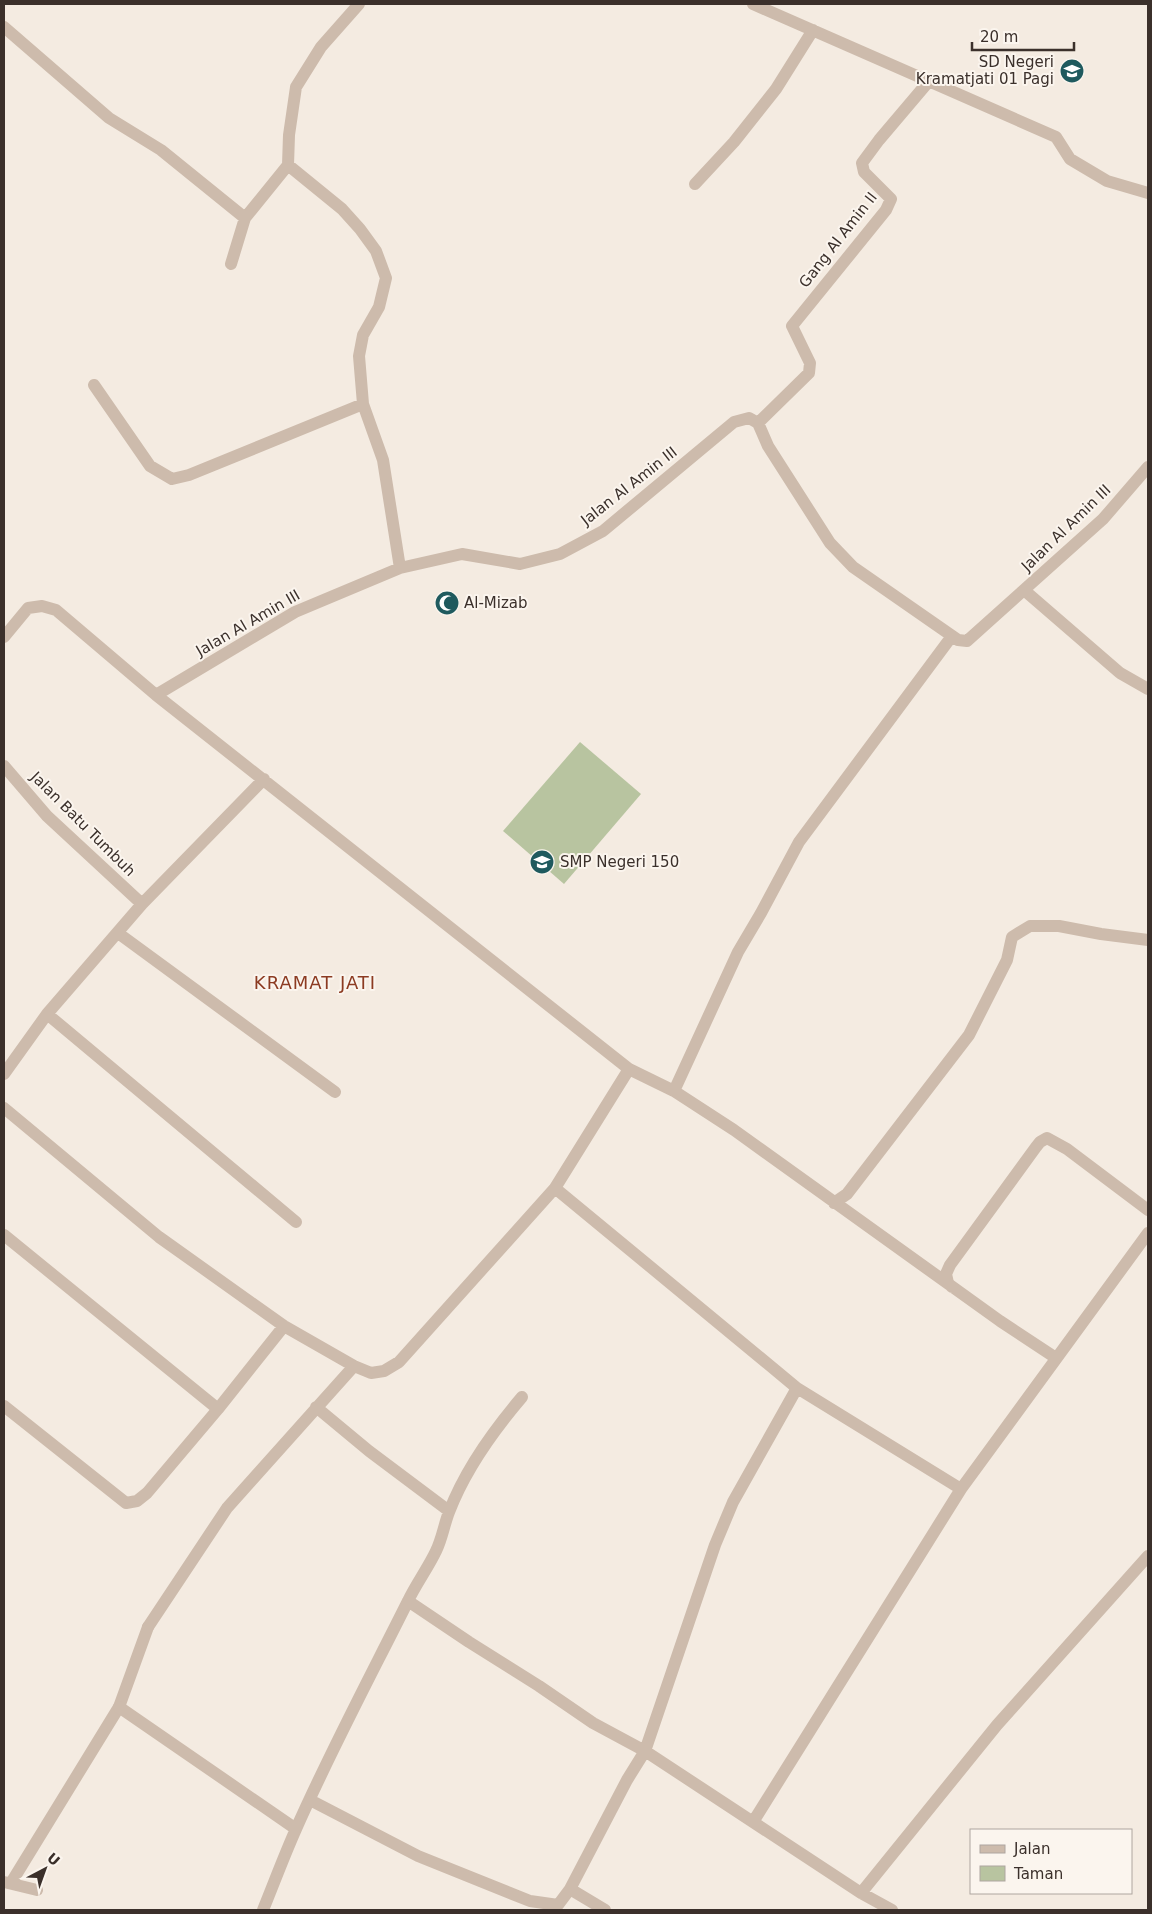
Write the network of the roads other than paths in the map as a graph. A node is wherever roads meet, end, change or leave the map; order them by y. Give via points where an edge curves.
1 (358, 4) edge
2 (753, 4) edge
3 (4, 27) edge
4 (813, 30) junction
5 (929, 81) junction
6 (288, 165) junction
7 (695, 184) dead end
8 (1148, 193) edge
9 (245, 218) junction
10 (231, 264) dead end
11 (94, 385) dead end
12 (363, 404) junction
13 (758, 424) junction
14 (1148, 466) edge
15 (400, 568) junction
16 (1024, 590) junction
17 (952, 636) junction
18 (4, 637) edge
19 (1148, 689) edge
20 (156, 695) junction
21 (4, 766) edge
22 (264, 779) junction
23 (142, 904) junction
24 (118, 932) junction
25 (1148, 940) edge
26 (47, 1014) junction
27 (629, 1069) junction
28 (4, 1074) edge
29 (674, 1091) junction
30 (335, 1092) dead end
31 (4, 1108) edge
32 (555, 1188) junction
33 (834, 1203) junction
34 (1148, 1210) edge
35 (296, 1222) dead end
36 (1148, 1232) edge
37 (4, 1235) edge
38 (956, 1290) junction
39 (284, 1326) junction
40 (1056, 1358) junction
41 (354, 1366) junction
42 (797, 1388) junction
43 (522, 1397) dead end
44 (4, 1406) edge
45 (316, 1407) junction
46 (218, 1410) junction
47 (961, 1489) junction
48 (449, 1511) junction
49 (1148, 1556) edge
50 (408, 1601) junction
51 (119, 1707) junction
52 (645, 1751) junction
53 (310, 1800) junction
54 (753, 1822) junction
55 (296, 1829) junction
56 (7, 1883) edge
57 (570, 1889) junction
58 (37, 1890) dead end
59 (861, 1893) junction
60 (263, 1910) edge
61 (605, 1910) edge
62 (892, 1910) edge

1 - 6 street via 320,47 296,87
2 - 4 street
3 - 9 street via 109,118 160,150
4 - 5 street
4 - 7 street via 772,95
5 - 8 street via 1056,137 1070,159 1108,181
5 - 13 street, Gang Al Amin II via 862,163 864,172 891,199 886,210 792,326 810,362 809,373
6 - 9 street
6 - 12 street via 342,209 360,229 376,251 386,278 379,307 363,335 359,356
9 - 10 street
11 - 12 street via 150,466 172,479
12 - 15 street via 383,460
13 - 15 street, Jalan Al Amin III via 749,418 734,422 602,531 560,554 520,564 462,554
13 - 17 street via 768,446 830,543 853,567
14 - 16 street, Jalan Al Amin III via 1103,519
15 - 20 street, Jalan Al Amin III via 295,612
16 - 17 street, Jalan Al Amin III via 967,641
16 - 19 street, Jalan Al Amin III via 1120,672
17 - 29 street via 799,842 738,952
18 - 20 street via 28,608 42,606 56,610
20 - 22 street
21 - 23 street, Jalan Batu Tumbuh via 47,816
22 - 23 street
22 - 27 street
23 - 24 street
24 - 26 street
24 - 30 street
25 - 33 street via 1059,926 1030,926 1012,937 1007,960 969,1035 847,1194
26 - 28 street
26 - 35 street
27 - 29 street
27 - 32 street
29 - 33 street
31 - 39 street via 159,1238
32 - 41 street via 399,1362 384,1371 371,1373
32 - 42 street
33 - 38 street
34 - 38 street via 1067,1149 1047,1138 1036,1147 950,1265 946,1274 948,1284
36 - 40 street
37 - 46 street
38 - 40 street
39 - 41 street
39 - 46 street
40 - 47 street
41 - 45 street
42 - 47 street
42 - 52 street via 732,1502
43 - 48 street via 481,1450
44 - 46 street via 126,1503 148,1494
45 - 48 street
45 - 51 street via 227,1508 148,1627
47 - 54 street
48 - 50 street via 436,1550
49 - 59 street via 997,1725
50 - 52 street via 593,1723
50 - 53 street
51 - 55 street
51 - 56 street
52 - 54 street
52 - 57 street
53 - 55 street
53 - 57 street via 418,1856 530,1901 558,1905
54 - 59 street
55 - 60 street
56 - 58 street
57 - 61 street
59 - 62 street

